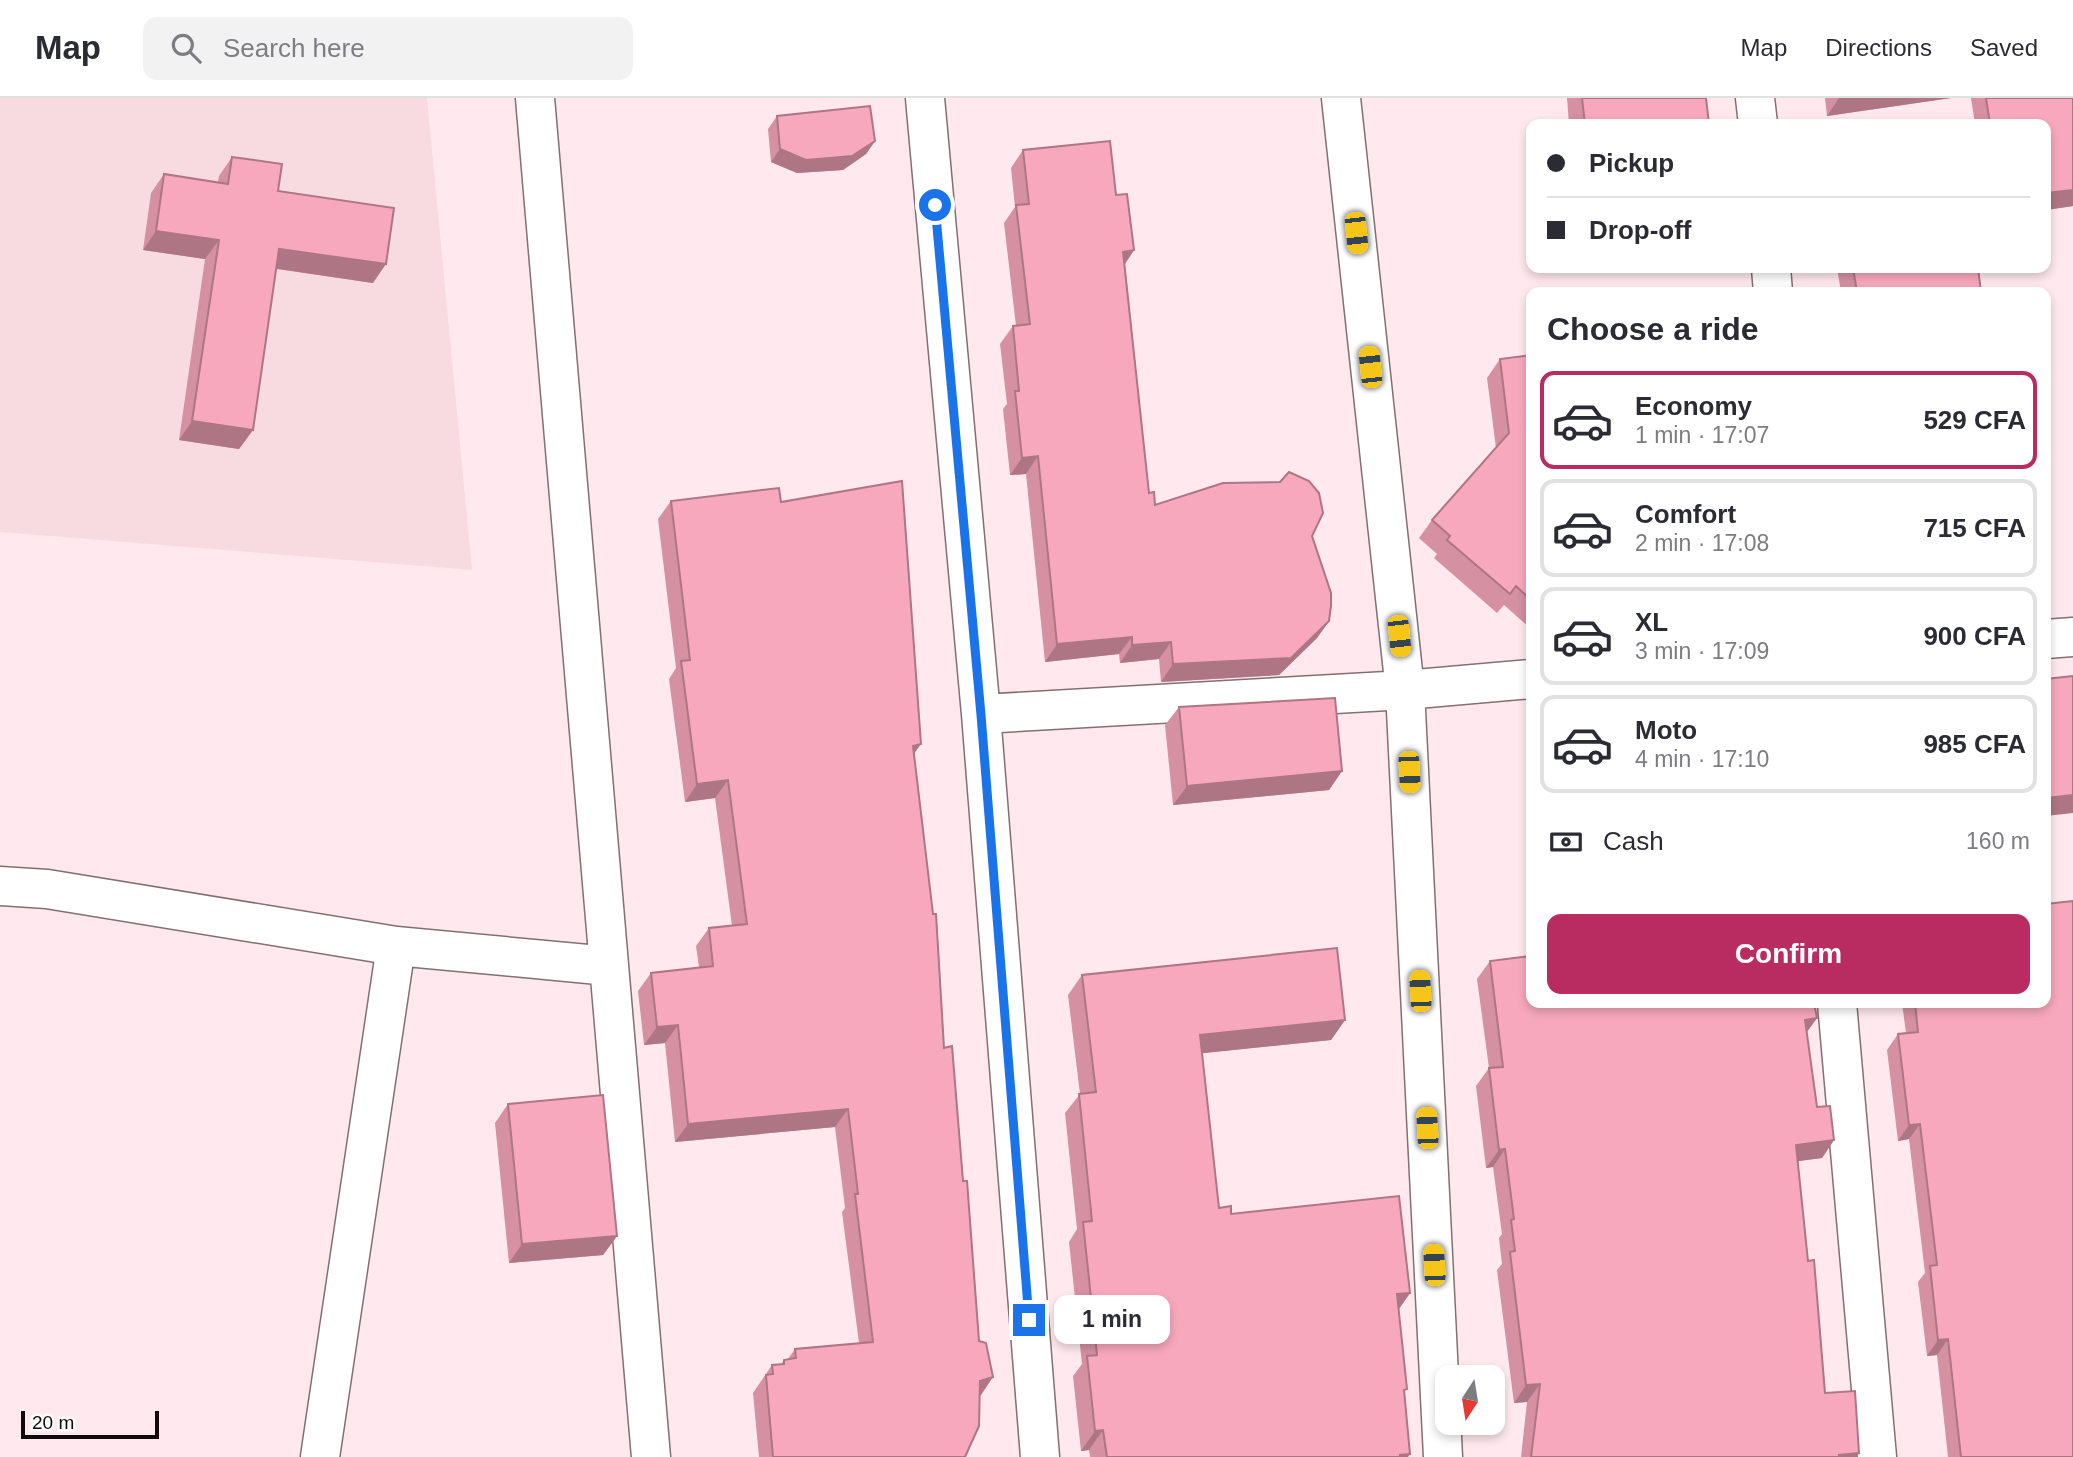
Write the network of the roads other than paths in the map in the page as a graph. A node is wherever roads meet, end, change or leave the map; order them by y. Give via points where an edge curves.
1 (535, 98) edge
2 (925, 98) edge
3 (1341, 98) edge
4 (1755, 98) edge
5 (1757, 119) edge
6 (2073, 637) edge
7 (2051, 639) edge
8 (1526, 679) edge
9 (1405, 690) junction
10 (981, 715) junction
11 (0, 886) edge
12 (396, 946) junction
13 (609, 966) junction
14 (1837, 1008) edge
15 (320, 1457) edge
16 (651, 1457) edge
17 (1040, 1457) edge
18 (1443, 1457) edge
19 (1877, 1457) edge

1 - 13 street
2 - 10 street
3 - 9 street
4 - 5 street
6 - 7 street
8 - 9 street
9 - 10 street
9 - 18 street
10 - 17 street
11 - 12 street via 47,889
12 - 13 street
12 - 15 street
13 - 16 street
14 - 19 street

